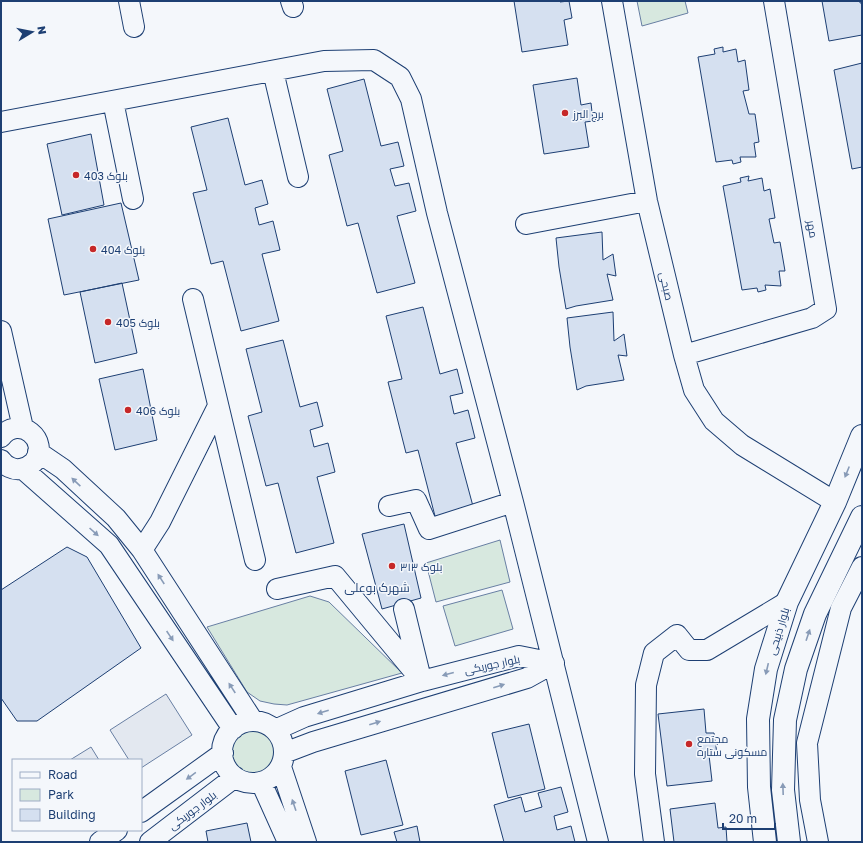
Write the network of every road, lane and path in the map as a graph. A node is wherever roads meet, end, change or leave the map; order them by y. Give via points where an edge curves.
1 (129, 1) edge
2 (612, 1) edge
3 (774, 1) edge
4 (134, 27) dead end
5 (273, 71) junction
6 (113, 101) junction
7 (1, 122) edge
8 (298, 177) dead end
9 (133, 199) dead end
10 (647, 201) junction
11 (526, 224) dead end
12 (193, 299) dead end
13 (1, 331) edge
14 (684, 354) junction
15 (218, 406) junction
16 (8, 431) edge
17 (862, 436) edge
18 (38, 452) junction
19 (2, 462) edge
20 (23, 469) junction
21 (514, 502) junction
22 (835, 502) junction
23 (389, 506) dead end
24 (862, 515) edge
25 (142, 550) junction
26 (256, 560) dead end
27 (862, 567) edge
28 (277, 589) dead end
29 (787, 602) junction
30 (404, 609) dead end
31 (554, 662) junction
32 (422, 681) junction
33 (253, 721) junction
34 (233, 729) junction
35 (275, 730) junction
36 (222, 753) junction
37 (283, 760) junction
38 (235, 777) junction
39 (261, 782) junction
40 (142, 811) edge
41 (116, 831) edge
42 (100, 842) edge
43 (150, 842) edge
44 (288, 842) edge
45 (306, 842) edge
46 (598, 842) edge
47 (654, 842) edge
48 (765, 842) edge
49 (789, 842) edge
50 (818, 842) edge

1 - 4 street
2 - 10 street, صبحی
3 - 14 street, مهر via 826,309 812,318
5 - 6 street
5 - 8 street
5 - 21 street via 324,61 374,60 400,77 411,99 437,212
6 - 7 street
6 - 9 street
10 - 11 street
10 - 14 street, صبحی
12 - 15 street
13 - 16 street
14 - 22 street, صبحی via 694,390 714,421 742,445
15 - 25 street via 160,522
15 - 26 street
16 - 18 street via 33,435 37,440
17 -> 22 main road, بلوار ذبیحی
18 - 20 street via 33,463
25 -> 18 street via 116,518 63,469
19 - 20 street via 12,468
20 -> 34 street via 109,545
21 - 23 street via 429,529 416,500
21 - 31 street
22 - 24 main road
22 - 29 main road, بلوار ذبیحی
49 -> 24 main road via 783,790 784,720 796,669 816,614
33 -> 25 street
27 - 50 street via 841,608 807,743 810,800
28 - 32 street via 335,576
29 - 47 street via 707,650 689,650 677,635 654,653 646,685 645,767
29 -> 48 main road, بلوار ذبیحی via 766,669 758,719 759,787
30 - 32 street
31 -> 32 street, بلوار جوریکی via 519,656
37 -> 31 street, بلوار جوریکی via 313,742 527,678
31 - 46 street
32 -> 35 street, بلوار جوریکی via 304,717
33 - 34 street
33 - 35 street via 261,722
34 - 36 street via 227,736
35 - 37 street via 283,744
36 - 38 street via 226,766
36 -> 40 street
37 - 39 street via 276,774
45 -> 37 street
38 - 39 street via 252,783
38 - 43 street, بلوار جوریکی
39 - 44 street
41 - 42 street

